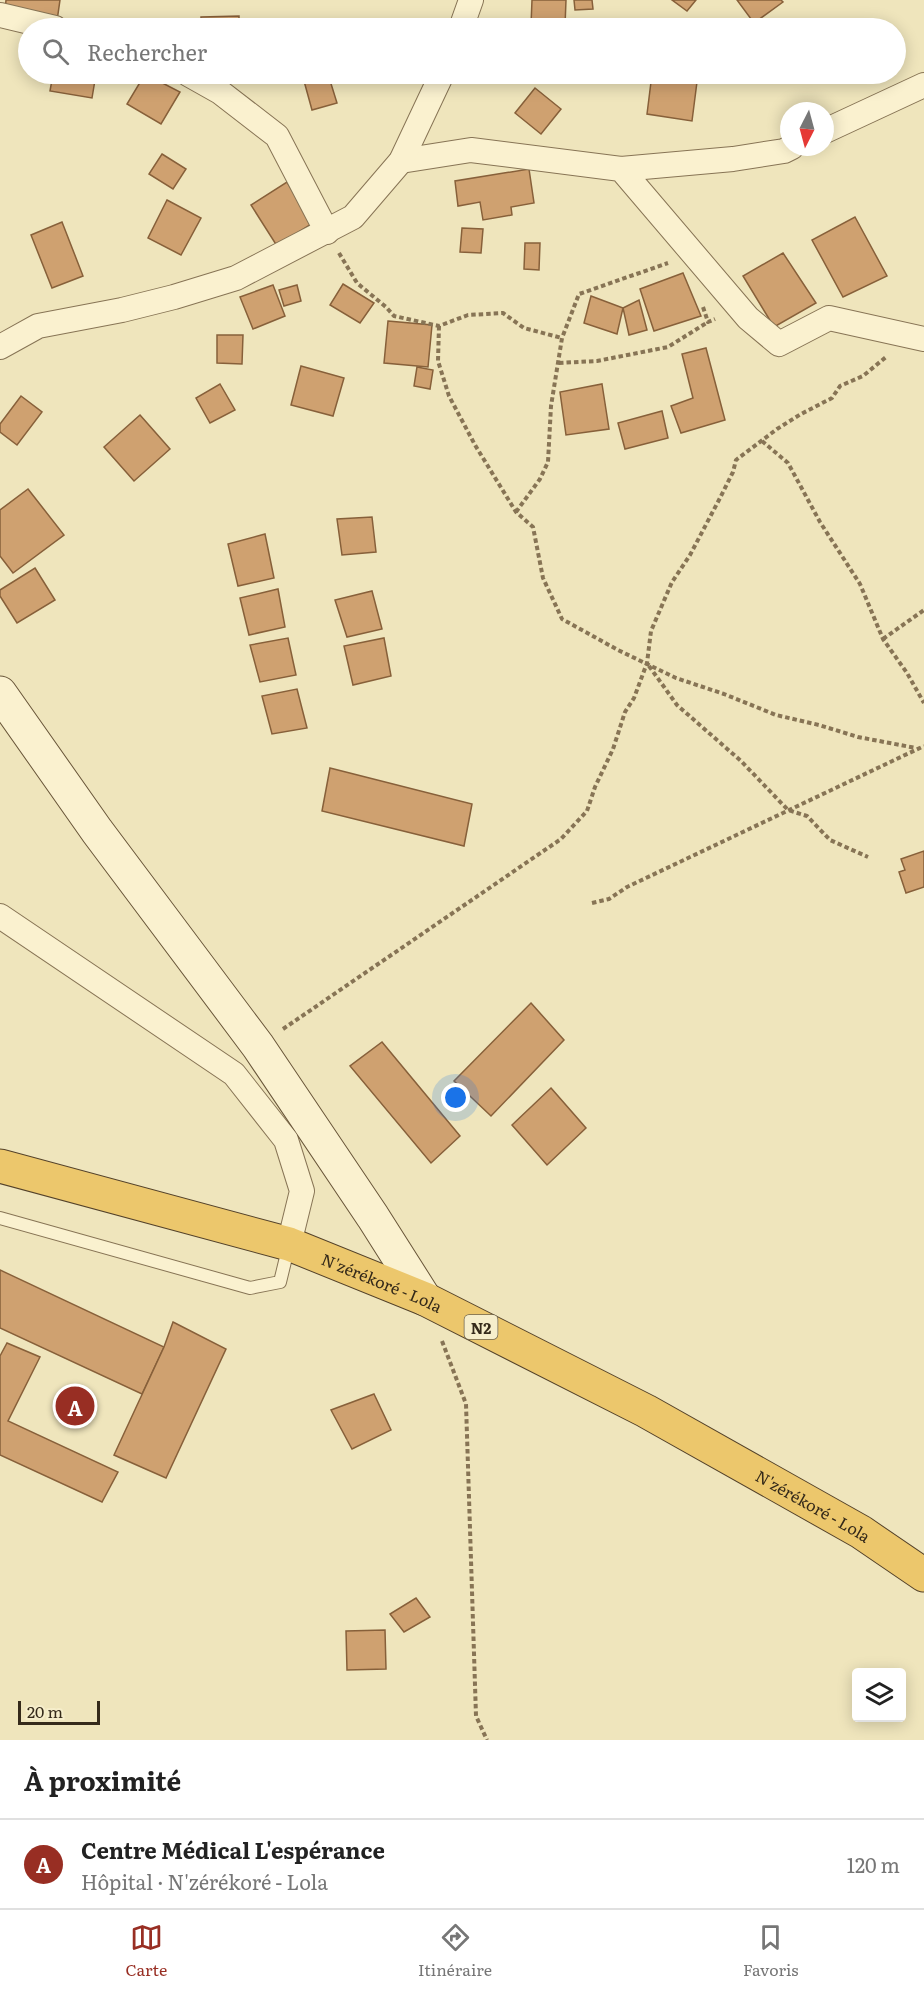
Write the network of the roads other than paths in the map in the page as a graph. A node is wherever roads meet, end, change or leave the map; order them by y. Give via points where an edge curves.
1 (471, 0) edge
2 (0, 15) edge
3 (465, 18) edge
4 (18, 19) edge
5 (206, 84) edge
6 (437, 84) edge
7 (924, 85) edge
8 (834, 127) edge
9 (780, 152) edge
10 (401, 161) junction
11 (621, 169) junction
12 (327, 232) junction
13 (923, 339) edge
14 (0, 347) edge
15 (0, 693) edge
16 (0, 916) edge
17 (0, 1166) edge
18 (0, 1218) edge
19 (289, 1244) junction
20 (425, 1299) junction
21 (924, 1575) edge

1 - 3 street
2 - 4 street
5 - 12 street via 277,136
6 - 10 street
7 - 8 street
9 - 11 street
10 - 11 street via 471,150
10 - 12 street via 353,217
11 - 13 street via 748,318 779,344 829,318
12 - 14 street via 236,278 122,310 38,326
15 - 20 main road via 97,831 258,1046
16 - 19 street via 234,1074 286,1140 302,1191
17 - 19 highway, N'zérékoré - Lola / N2
18 - 19 lane via 250,1288 280,1282
19 - 20 highway, N'zérékoré - Lola / N2
20 - 21 highway, N'zérékoré - Lola / N2 via 646,1411 861,1532

